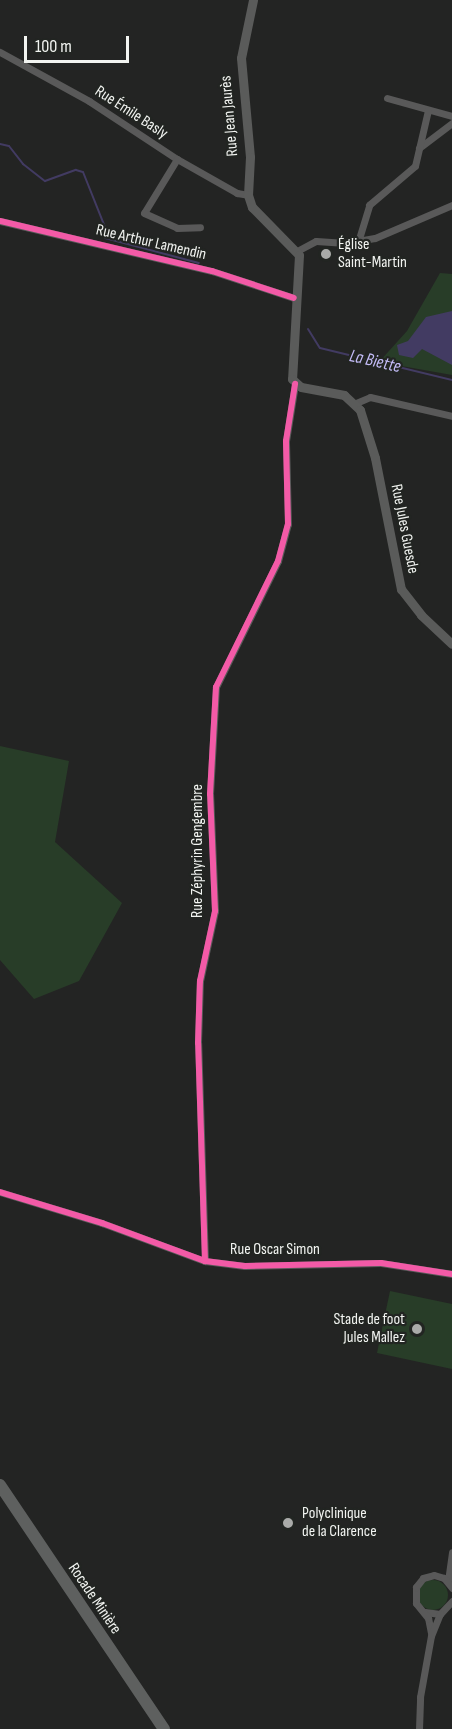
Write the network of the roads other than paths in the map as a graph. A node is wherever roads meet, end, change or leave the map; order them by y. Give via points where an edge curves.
1 (253, 0) edge
2 (0, 52) edge
3 (387, 98) dead end
4 (428, 110) junction
5 (452, 116) edge
6 (452, 123) edge
7 (419, 148) junction
8 (177, 159) junction
9 (248, 195) junction
10 (452, 205) edge
11 (0, 221) edge
12 (200, 227) dead end
13 (358, 242) junction
14 (297, 251) junction
15 (294, 298) junction
16 (295, 384) junction
17 (356, 403) junction
18 (452, 417) edge
19 (452, 644) edge
20 (0, 1192) edge
21 (206, 1261) junction
22 (452, 1274) edge
23 (0, 1485) edge
24 (451, 1556) edge
25 (434, 1575) junction
26 (448, 1581) junction
27 (452, 1588) edge
28 (452, 1603) edge
29 (425, 1612) junction
30 (440, 1614) junction
31 (431, 1636) junction
32 (164, 1729) edge
33 (419, 1729) edge

1 - 9 main road, Rue Jean Jaurès via 241,58 250,157
2 - 8 street, Rue Émile Basly via 89,102
3 - 4 street
4 - 5 street
4 - 7 street
6 - 7 street
7 - 13 street via 413,171 369,205
8 - 9 street, Rue Émile Basly via 237,193
8 - 12 street via 144,213 177,228
9 - 14 main road via 252,207
10 - 13 street
11 - 15 street, Rue Arthur Lamendin via 212,271
13 - 14 street via 316,241
14 - 15 main road
15 - 16 main road
16 - 17 main road via 344,395
16 - 21 street, Rue Zéphyrin Gengembre via 286,441 288,524 278,561 216,687 210,794 215,911 200,981 198,1043
17 - 18 street via 370,397
17 - 19 main road, Rue Jules Guesde via 373,449 401,589 421,615
20 - 21 street, Rue Oscar Simon via 102,1223
21 - 22 street, Rue Oscar Simon via 245,1266 381,1263
23 - 32 highway, Rocade Minière
24 - 25 street
24 - 26 street
25 - 26 street
25 - 29 street via 423,1578 416,1587 416,1603
26 - 27 street
28 - 30 street
29 - 30 street
29 - 31 street
30 - 31 street
31 - 33 street via 420,1697

